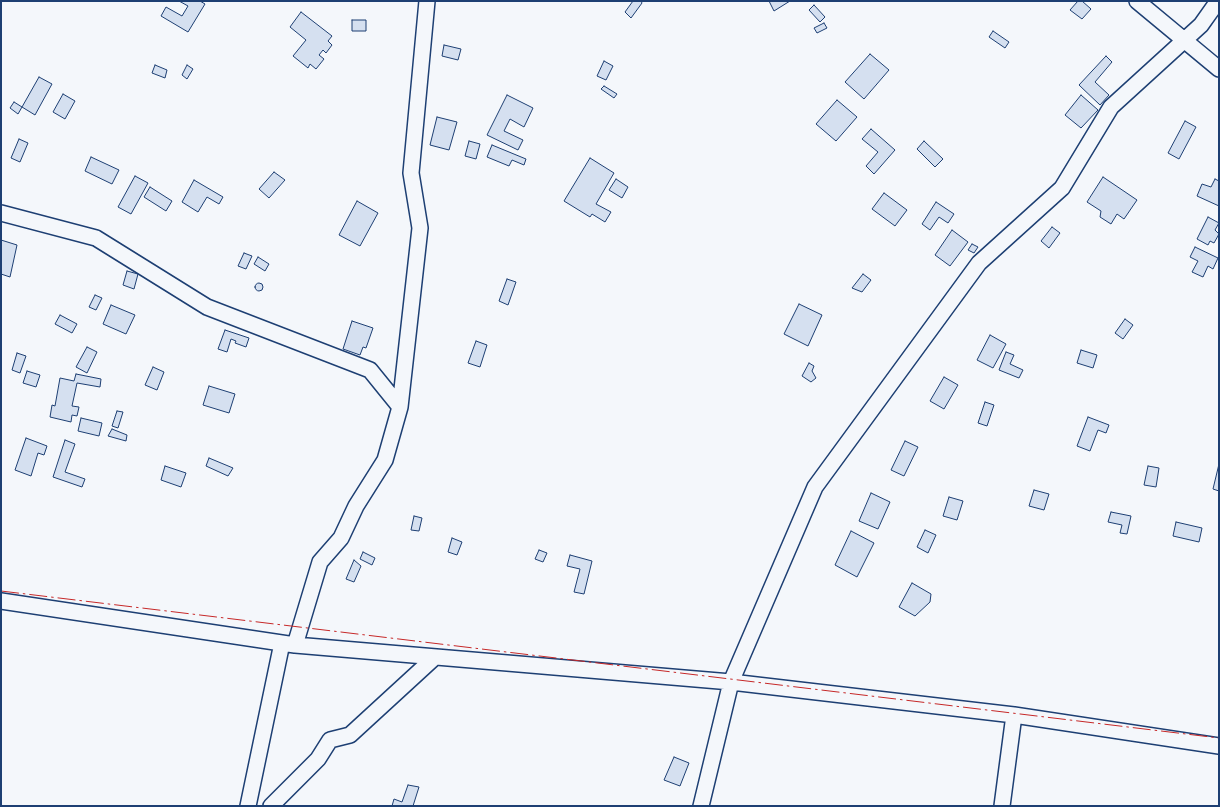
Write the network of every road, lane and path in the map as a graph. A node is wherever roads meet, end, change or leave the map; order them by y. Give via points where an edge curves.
1 (427, 1) edge
2 (1137, 1) edge
3 (1218, 1) edge
4 (1184, 41) junction
5 (1219, 69) edge
6 (1, 213) edge
7 (400, 407) junction
8 (1, 601) edge
9 (288, 644) junction
10 (435, 657) junction
11 (731, 682) junction
12 (1014, 715) junction
13 (1219, 746) edge
14 (248, 806) edge
15 (270, 806) edge
16 (701, 806) edge
17 (1002, 806) edge

1 - 7 street via 411,173 420,228
2 - 4 street
3 - 4 street via 1201,25
4 - 5 street
4 - 11 street via 1111,107 1062,188 980,263 815,487
6 - 7 street via 96,238 207,307 370,370
7 - 9 street via 385,460 356,506 341,538 320,562
8 - 9 street
9 - 10 street
9 - 14 street
10 - 11 street
10 - 15 street via 350,735 330,740 318,759
11 - 12 street
11 - 16 street
12 - 13 street
12 - 17 street

